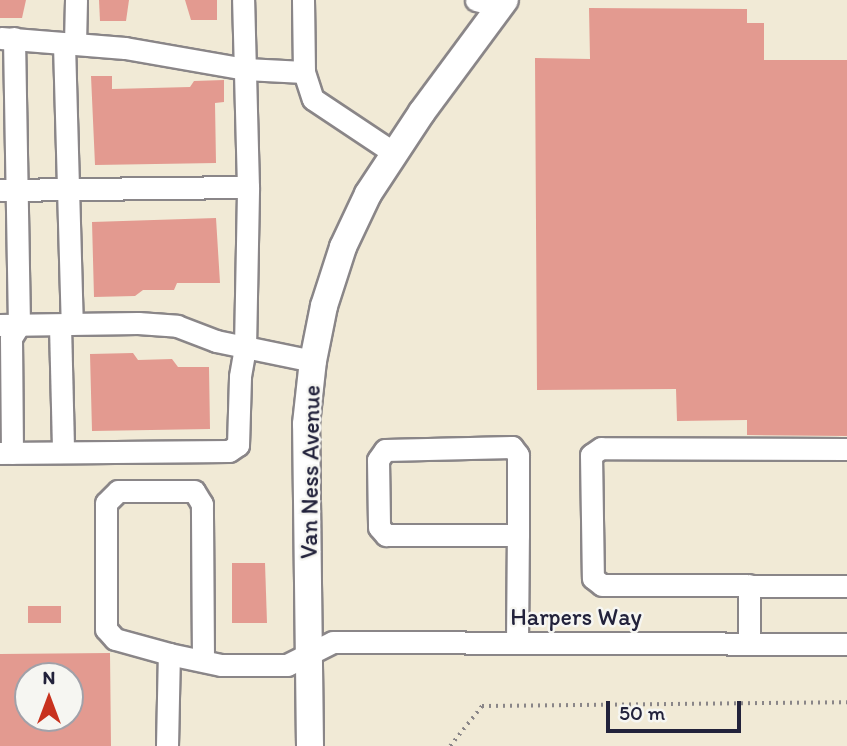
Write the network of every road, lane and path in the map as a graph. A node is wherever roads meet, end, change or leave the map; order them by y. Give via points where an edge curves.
1 (76, 0) edge
2 (243, 0) edge
3 (303, 0) edge
4 (494, 2) edge
5 (7, 38) edge
6 (69, 44) junction
7 (245, 69) junction
8 (304, 72) junction
9 (394, 153) junction
10 (248, 187) junction
11 (68, 188) junction
12 (9, 189) edge
13 (9, 325) edge
14 (66, 325) junction
15 (245, 348) junction
16 (313, 361) junction
17 (847, 449) edge
18 (63, 452) junction
19 (6, 453) edge
20 (518, 535) junction
21 (749, 585) junction
22 (847, 586) edge
23 (517, 643) junction
24 (749, 644) junction
25 (847, 644) edge
26 (169, 654) junction
27 (309, 656) junction
28 (203, 659) junction
29 (847, 702) edge
30 (167, 746) edge
31 (310, 746) edge
32 (450, 746) edge

1 - 6 street
2 - 7 street
3 - 8 street
4 - 9 main road, Van Ness Avenue
5 - 6 street
5 - 12 street
6 - 7 street via 125,48
6 - 11 street
7 - 8 street
7 - 10 street
8 - 9 street via 313,99
9 - 16 main road, Van Ness Avenue via 343,247
10 - 11 street
10 - 15 street
11 - 12 street
11 - 14 street
12 - 13 street
13 - 14 street
13 - 19 street
14 - 15 street via 177,326
14 - 18 street
15 - 16 street
15 - 18 street via 238,445 229,452
16 - 27 main road, Van Ness Avenue via 306,425
17 - 21 street via 601,448 591,455 593,578 602,585
18 - 19 street
20 - 20 street via 518,455 512,447 385,450 378,460 379,527 386,535
20 - 23 street
21 - 22 street
21 - 24 street
23 - 24 street, Harpers Way
23 - 27 street, Harpers Way via 332,642
24 - 25 street, Harpers Way
26 - 28 street, Harpers Way
26 - 28 street, Harpers Way via 115,639 106,629 106,503 118,491 194,491 202,503
26 - 30 street
27 - 28 street, Harpers Way via 287,665 221,665
27 - 31 main road, Van Ness Avenue
29 - 32 path via 482,706

